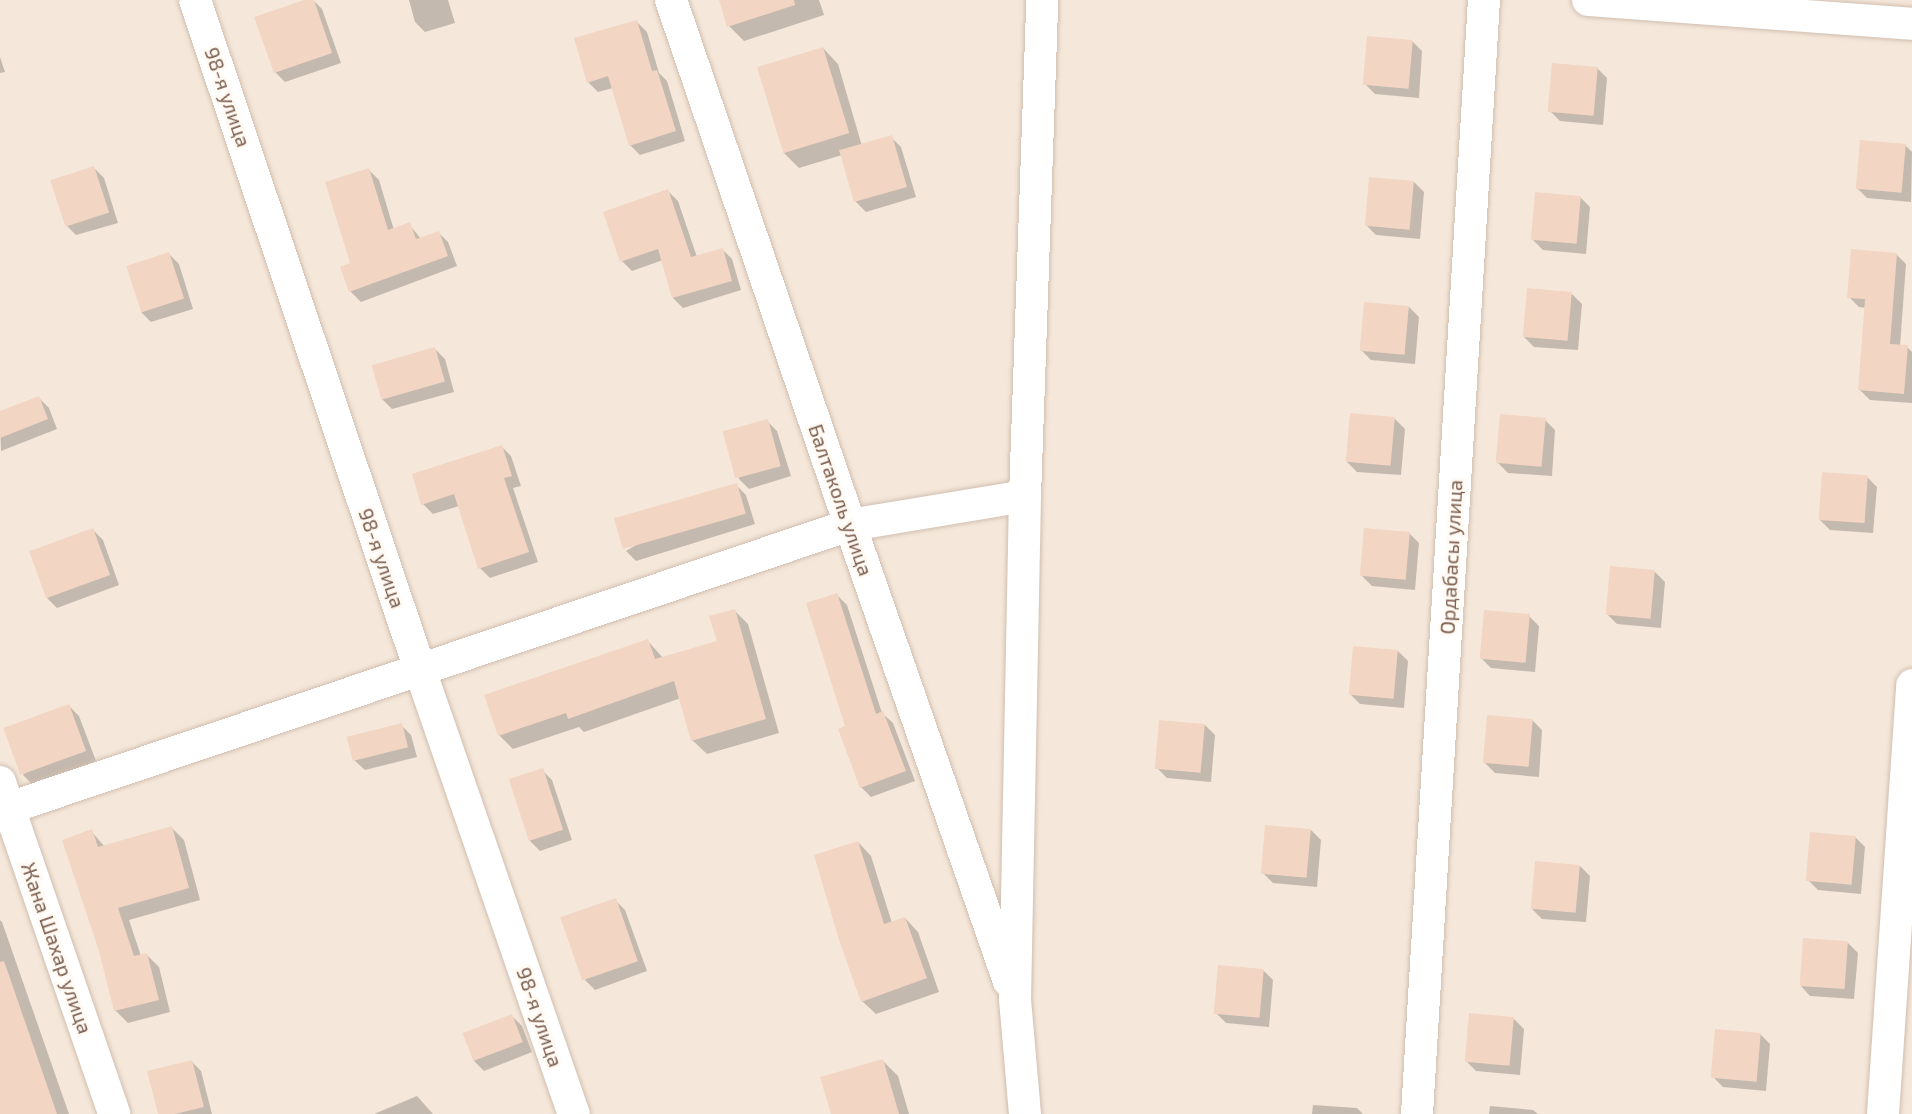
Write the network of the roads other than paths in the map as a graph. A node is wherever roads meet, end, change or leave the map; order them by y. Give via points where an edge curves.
1 (195, 0) edge
2 (671, 0) edge
3 (1042, 0) edge
4 (1484, 0) edge
5 (1588, 0) edge
6 (1912, 24) edge
7 (1025, 496) junction
8 (850, 525) junction
9 (420, 670) junction
10 (1912, 685) edge
11 (3, 800) edge
12 (1016, 999) junction
13 (114, 1114) edge
14 (574, 1114) edge
15 (1025, 1114) edge
16 (1417, 1114) edge
17 (1883, 1114) edge

1 - 9 street, 98-я улица
2 - 8 street, Балтаколь улица
3 - 7 street
4 - 16 street, Ордабасы улица
5 - 6 street
7 - 8 street
7 - 12 street
8 - 9 street
8 - 12 street, Балтаколь улица
9 - 11 street
9 - 14 street, 98-я улица
10 - 17 street
11 - 13 street, Жана Шахар улица
12 - 15 street

